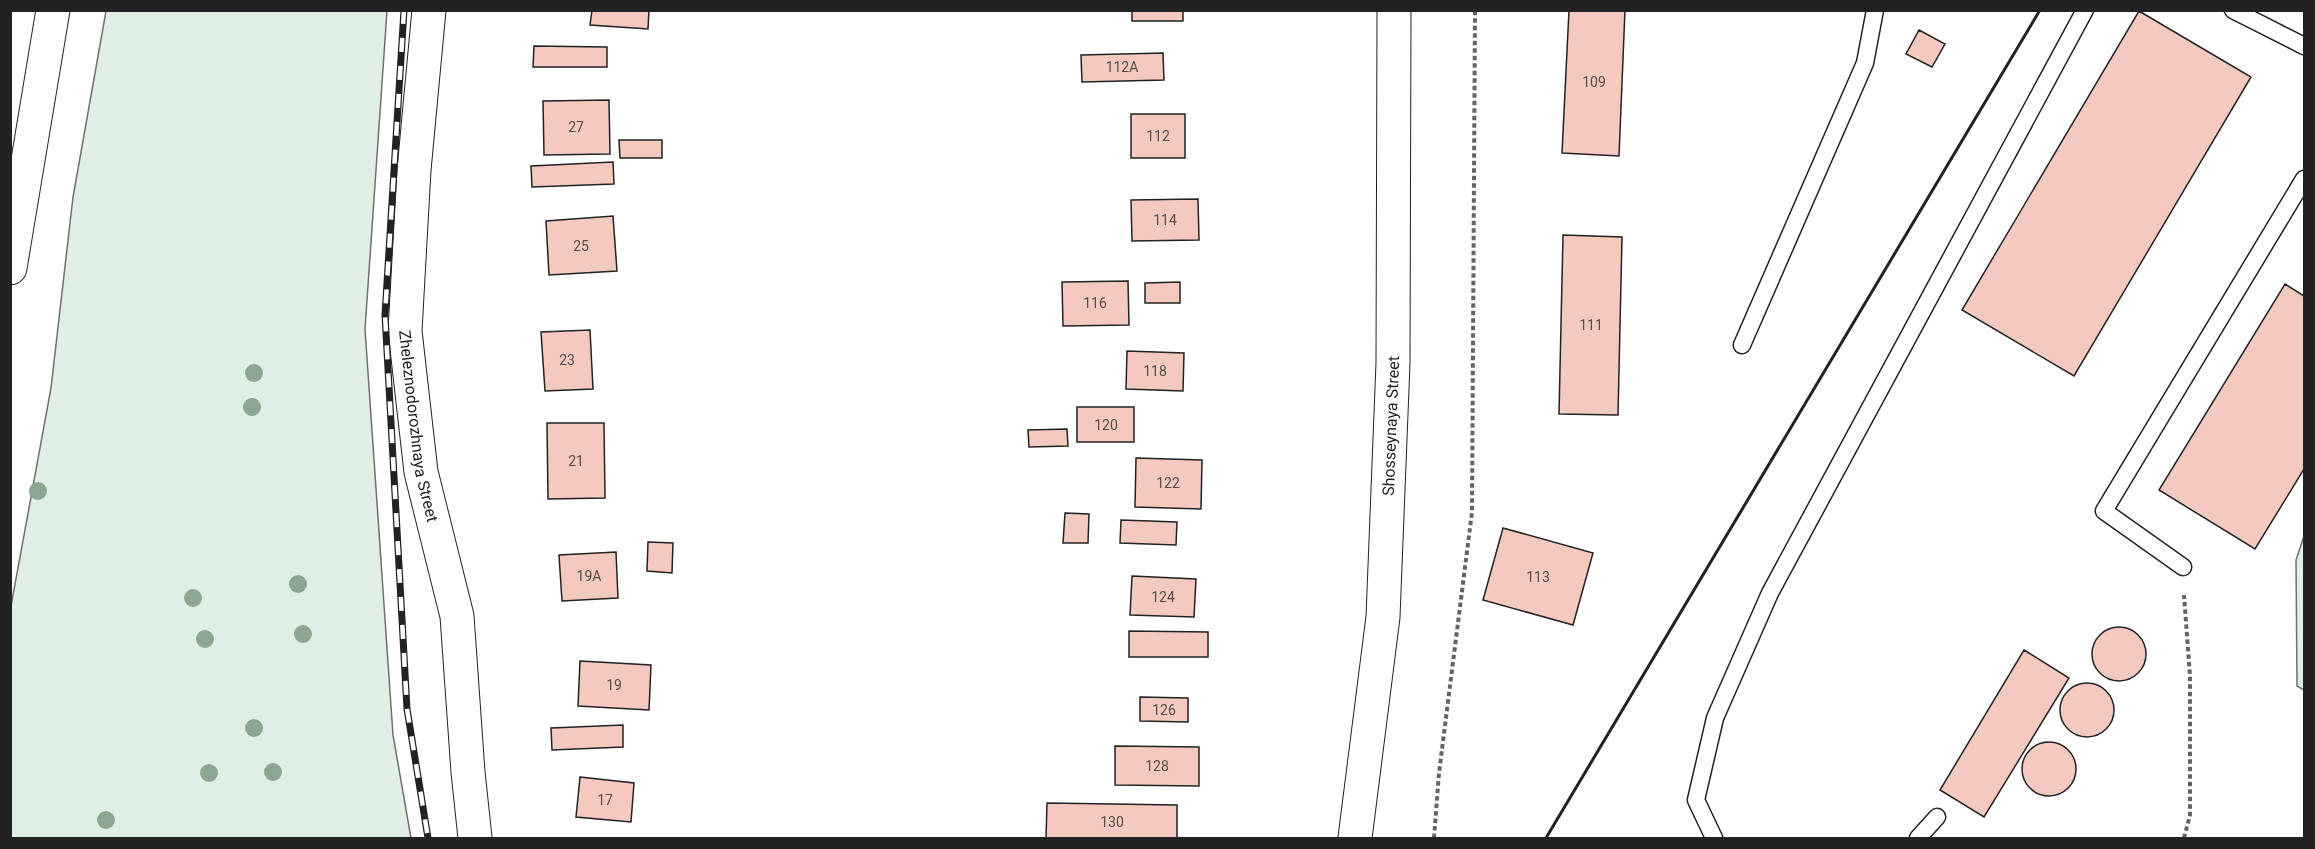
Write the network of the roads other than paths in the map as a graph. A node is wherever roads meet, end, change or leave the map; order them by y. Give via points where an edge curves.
1 (53, 10) edge
2 (429, 10) edge
3 (1394, 10) edge
4 (1875, 10) edge
5 (2085, 10) edge
6 (2233, 10) edge
7 (2304, 46) edge
8 (2304, 180) edge
9 (10, 268) edge
10 (1742, 345) dead end
11 (2183, 567) road end
12 (1937, 817) dead end
13 (476, 838) edge
14 (1355, 838) edge
15 (1714, 838) edge
16 (1918, 838) edge

1 - 9 street
2 - 13 street, Zheleznodorozhnaya Street via 414,170 405,331 421,472 457,616
3 - 14 street, Shosseynaya Street via 1393,363 1384,605
4 - 10 lane via 1865,63
5 - 15 lane via 1766,603 1715,718 1696,800
6 - 7 lane
8 - 11 lane via 2104,511
12 - 16 lane

